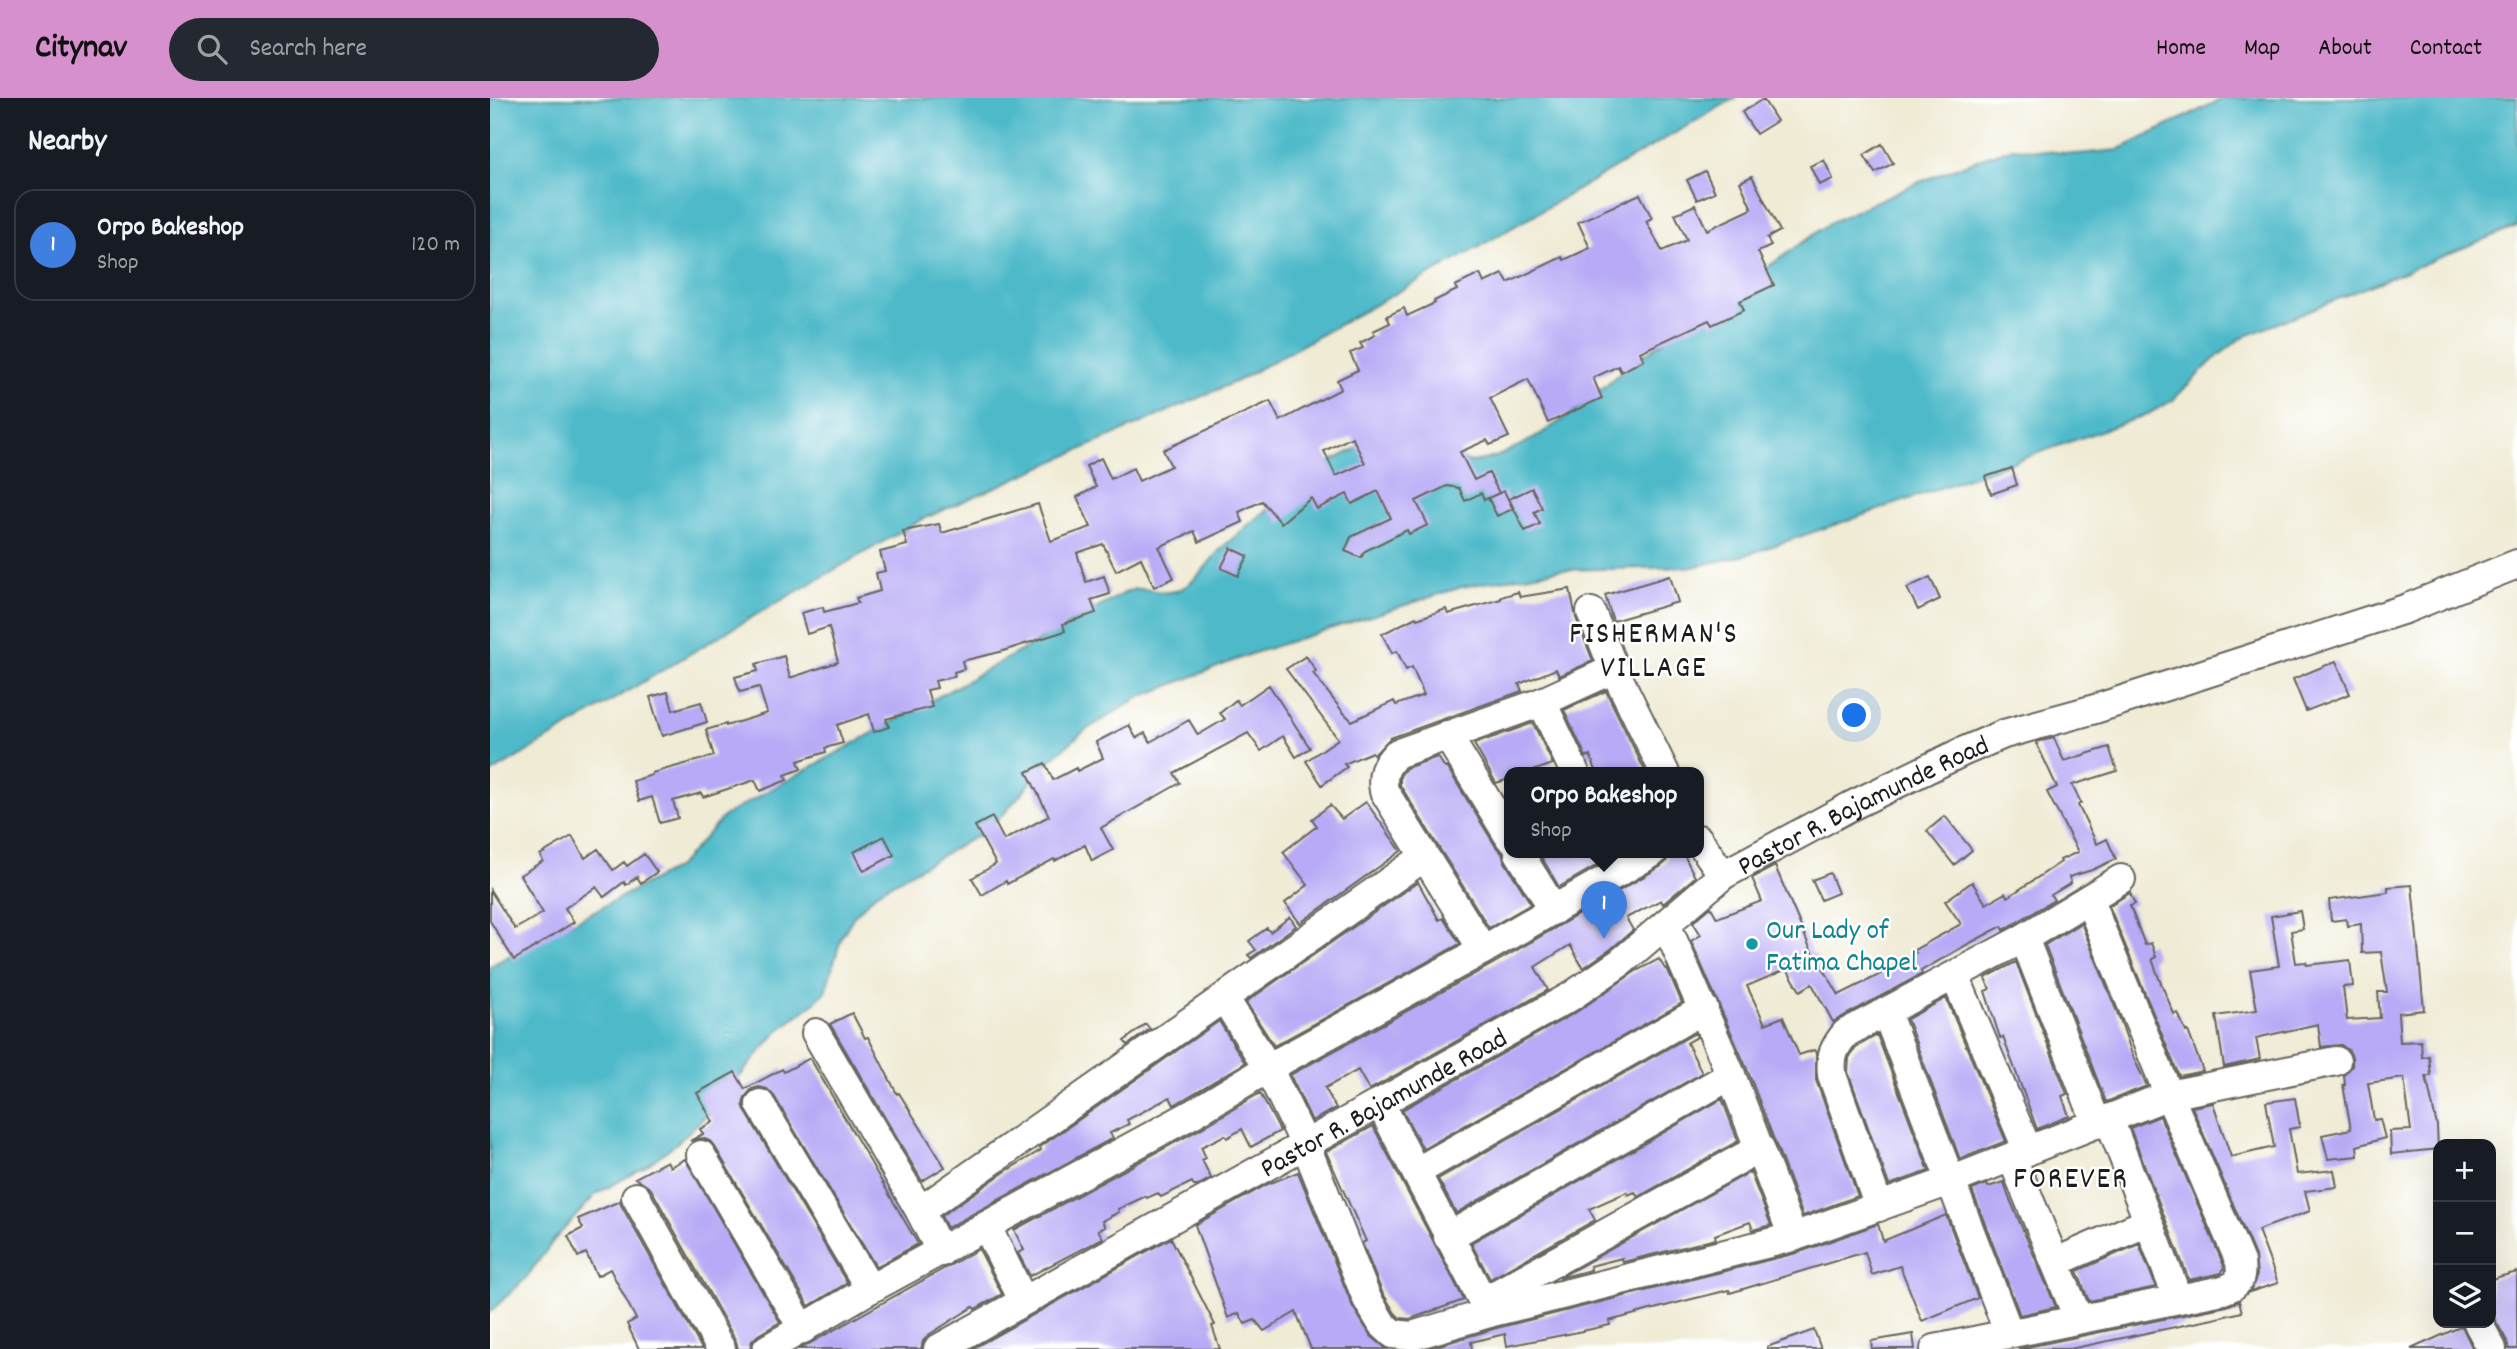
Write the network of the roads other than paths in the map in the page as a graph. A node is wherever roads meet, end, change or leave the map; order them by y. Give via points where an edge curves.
1 (2517, 564) edge
2 (1591, 612) dead end
3 (1614, 669) junction
4 (1542, 702) junction
5 (1447, 734) junction
6 (1569, 767) edge
7 (1662, 767) edge
8 (1500, 805) edge
9 (1704, 847) edge
10 (1424, 857) junction
11 (1522, 858) edge
12 (1618, 862) edge
13 (1723, 876) junction
14 (2122, 879) dead end
15 (2089, 900) junction
16 (1554, 909) junction
17 (1666, 924) junction
18 (2024, 938) junction
19 (1483, 950) junction
20 (1955, 976) junction
21 (1225, 999) junction
22 (1703, 1009) junction
23 (1886, 1012) junction
24 (816, 1033) dead end
25 (2336, 1061) dead end
26 (1268, 1068) junction
27 (1731, 1075) junction
28 (2169, 1095) junction
29 (1380, 1102) junction
30 (760, 1104) dead end
31 (2103, 1122) junction
32 (1306, 1146) junction
33 (1760, 1147) junction
34 (2020, 1154) junction
35 (701, 1155) dead end
36 (1416, 1172) junction
37 (1953, 1180) junction
38 (636, 1197) dead end
39 (1879, 1207) junction
40 (920, 1210) junction
41 (2148, 1222) junction
42 (987, 1227) junction
43 (1448, 1237) junction
44 (1793, 1237) junction
45 (941, 1252) junction
46 (2056, 1262) junction
47 (870, 1289) junction
48 (2178, 1299) junction
49 (1023, 1300) junction
50 (1487, 1307) junction
51 (2078, 1318) junction
52 (2480, 1328) edge
53 (803, 1329) junction
54 (2009, 1333) junction
55 (721, 1349) edge
56 (767, 1349) edge
57 (938, 1349) edge
58 (1936, 1349) edge
59 (2491, 1349) edge

1 - 13 street, Pastor R. Bajamunde Road via 2299,645 2004,734 1851,806
2 - 3 street
3 - 4 street
3 - 7 street
4 - 5 street
4 - 6 street
5 - 8 street
5 - 10 street via 1396,754 1382,778 1384,791
9 - 13 street
10 - 19 street
10 - 21 street
11 - 16 street
12 - 16 street
13 - 17 street, Pastor R. Bajamunde Road
14 - 15 street
15 - 18 street
15 - 28 street
16 - 19 street
17 - 22 street
17 - 29 street, Pastor R. Bajamunde Road via 1570,997
18 - 20 street
18 - 31 street
19 - 26 street
20 - 23 street
20 - 34 street
21 - 26 street
21 - 40 street
22 - 27 street
22 - 36 street
23 - 37 street
23 - 39 street via 1846,1033 1830,1060
24 - 40 street
25 - 28 street
26 - 32 street
26 - 42 street
27 - 33 street
27 - 43 street
28 - 31 street
28 - 48 street via 2240,1262 2242,1277 2233,1287
29 - 32 street, Pastor R. Bajamunde Road
29 - 36 street
30 - 47 street
31 - 34 street
31 - 41 street
32 - 49 street, Pastor R. Bajamunde Road
32 - 50 street via 1367,1299 1393,1334 1412,1336
33 - 44 street
33 - 50 street
34 - 37 street
34 - 46 street
35 - 53 street
36 - 43 street
37 - 39 street
37 - 54 street
38 - 55 street
39 - 44 street
40 - 45 street
41 - 46 street
41 - 48 street
42 - 45 street
42 - 49 street
43 - 50 street
44 - 50 street
45 - 47 street
46 - 51 street
47 - 53 street
48 - 51 street
49 - 57 street, Pastor R. Bajamunde Road
51 - 54 street
52 - 59 street
53 - 56 street
54 - 58 street

